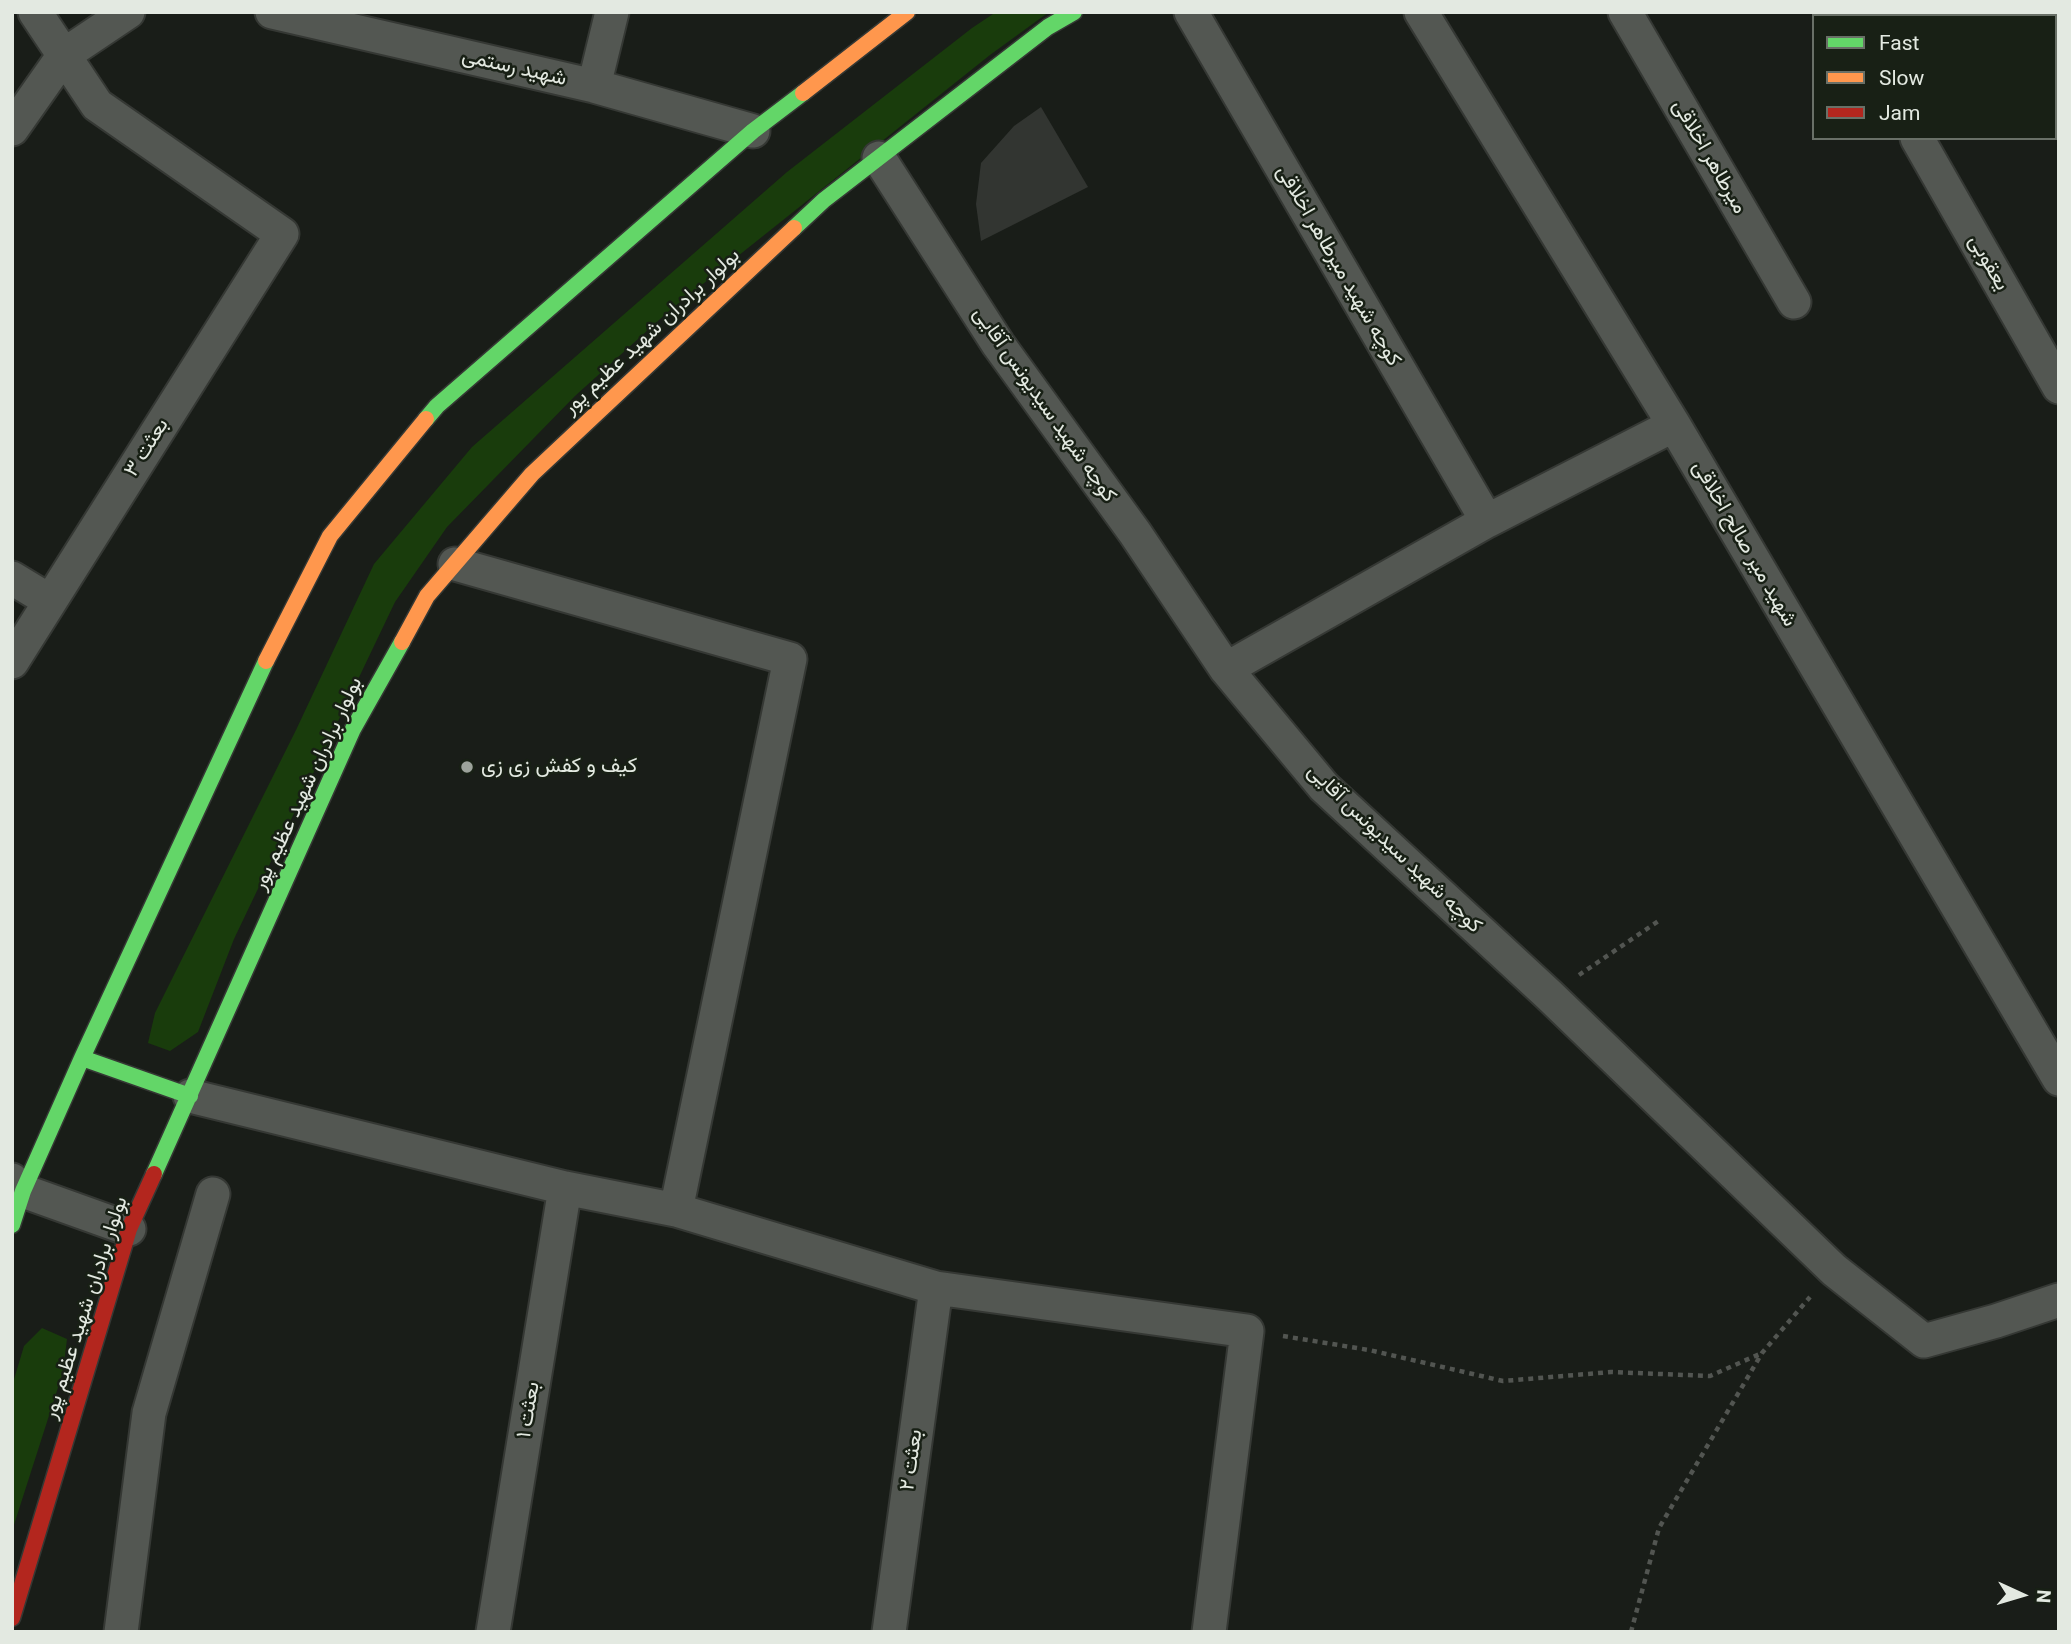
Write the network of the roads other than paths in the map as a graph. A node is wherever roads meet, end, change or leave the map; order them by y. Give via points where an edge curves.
1 (35, 12) edge
2 (128, 12) edge
3 (272, 12) edge
4 (612, 12) edge
5 (906, 12) edge
6 (1074, 12) edge
7 (1191, 12) edge
8 (1421, 12) edge
9 (1625, 12) edge
10 (64, 55) junction
11 (594, 86) junction
12 (12, 129) edge
13 (753, 131) junction
14 (1918, 140) edge
15 (879, 158) junction
16 (1794, 302) dead end
17 (2059, 387) edge
18 (1674, 425) junction
19 (1487, 521) junction
20 (455, 564) junction
21 (12, 578) edge
22 (50, 601) junction
23 (12, 662) edge
24 (1226, 669) junction
25 (82, 1058) junction
26 (2059, 1079) edge
27 (190, 1096) junction
28 (18, 1185) edge
29 (565, 1188) junction
30 (213, 1194) dead end
31 (676, 1210) junction
32 (12, 1225) edge
33 (130, 1229) junction
34 (936, 1288) junction
35 (2059, 1300) edge
36 (12, 1618) edge
37 (121, 1632) edge
38 (493, 1632) edge
39 (889, 1632) edge
40 (1209, 1632) edge

1 - 10 street
2 - 10 street
3 - 11 street, شهید رستمی
4 - 11 street
5 - 13 main road
6 - 15 main road, بولوار برادران شهید عظیم‌ پور via 1048,27
7 - 19 street, کوچه شهید میرطاهر اخلاقی
8 - 18 street, شهید میر صالح اخلاقی
9 - 16 street, میرطاهر اخلاقی
10 - 12 street
10 - 22 street, بعثت ۳ via 97,105 282,234
11 - 13 street, شهید رستمی
13 - 25 main road via 437,406 330,536 254,685
14 - 17 street, یعقوبی
15 - 20 main road, بولوار برادران شهید عظیم‌ پور via 824,200 532,474
15 - 24 street, کوچه شهید سیدیونس آقایی via 998,344 1136,533
18 - 19 street
18 - 26 street, شهید میر صالح اخلاقی
19 - 24 street
20 - 27 main road, بولوار برادران شهید عظیم‌ پور via 427,596 352,729
20 - 31 street via 790,660
21 - 22 street
22 - 23 street, بعثت ۳
24 - 35 street, کوچه شهید سیدیونس آقایی via 1324,787 1549,995 1834,1270 1924,1341
25 - 27 main road
25 - 28 main road
27 - 29 street
27 - 33 main road, بولوار برادران شهید عظیم‌ پور
28 - 32 main road
28 - 33 street
29 - 31 street
29 - 38 street, بعثت ۱
30 - 37 street via 149,1413
31 - 34 street
33 - 36 main road, بولوار برادران شهید عظیم‌ پور
34 - 39 street, بعثت ۲
34 - 40 street via 1247,1331

